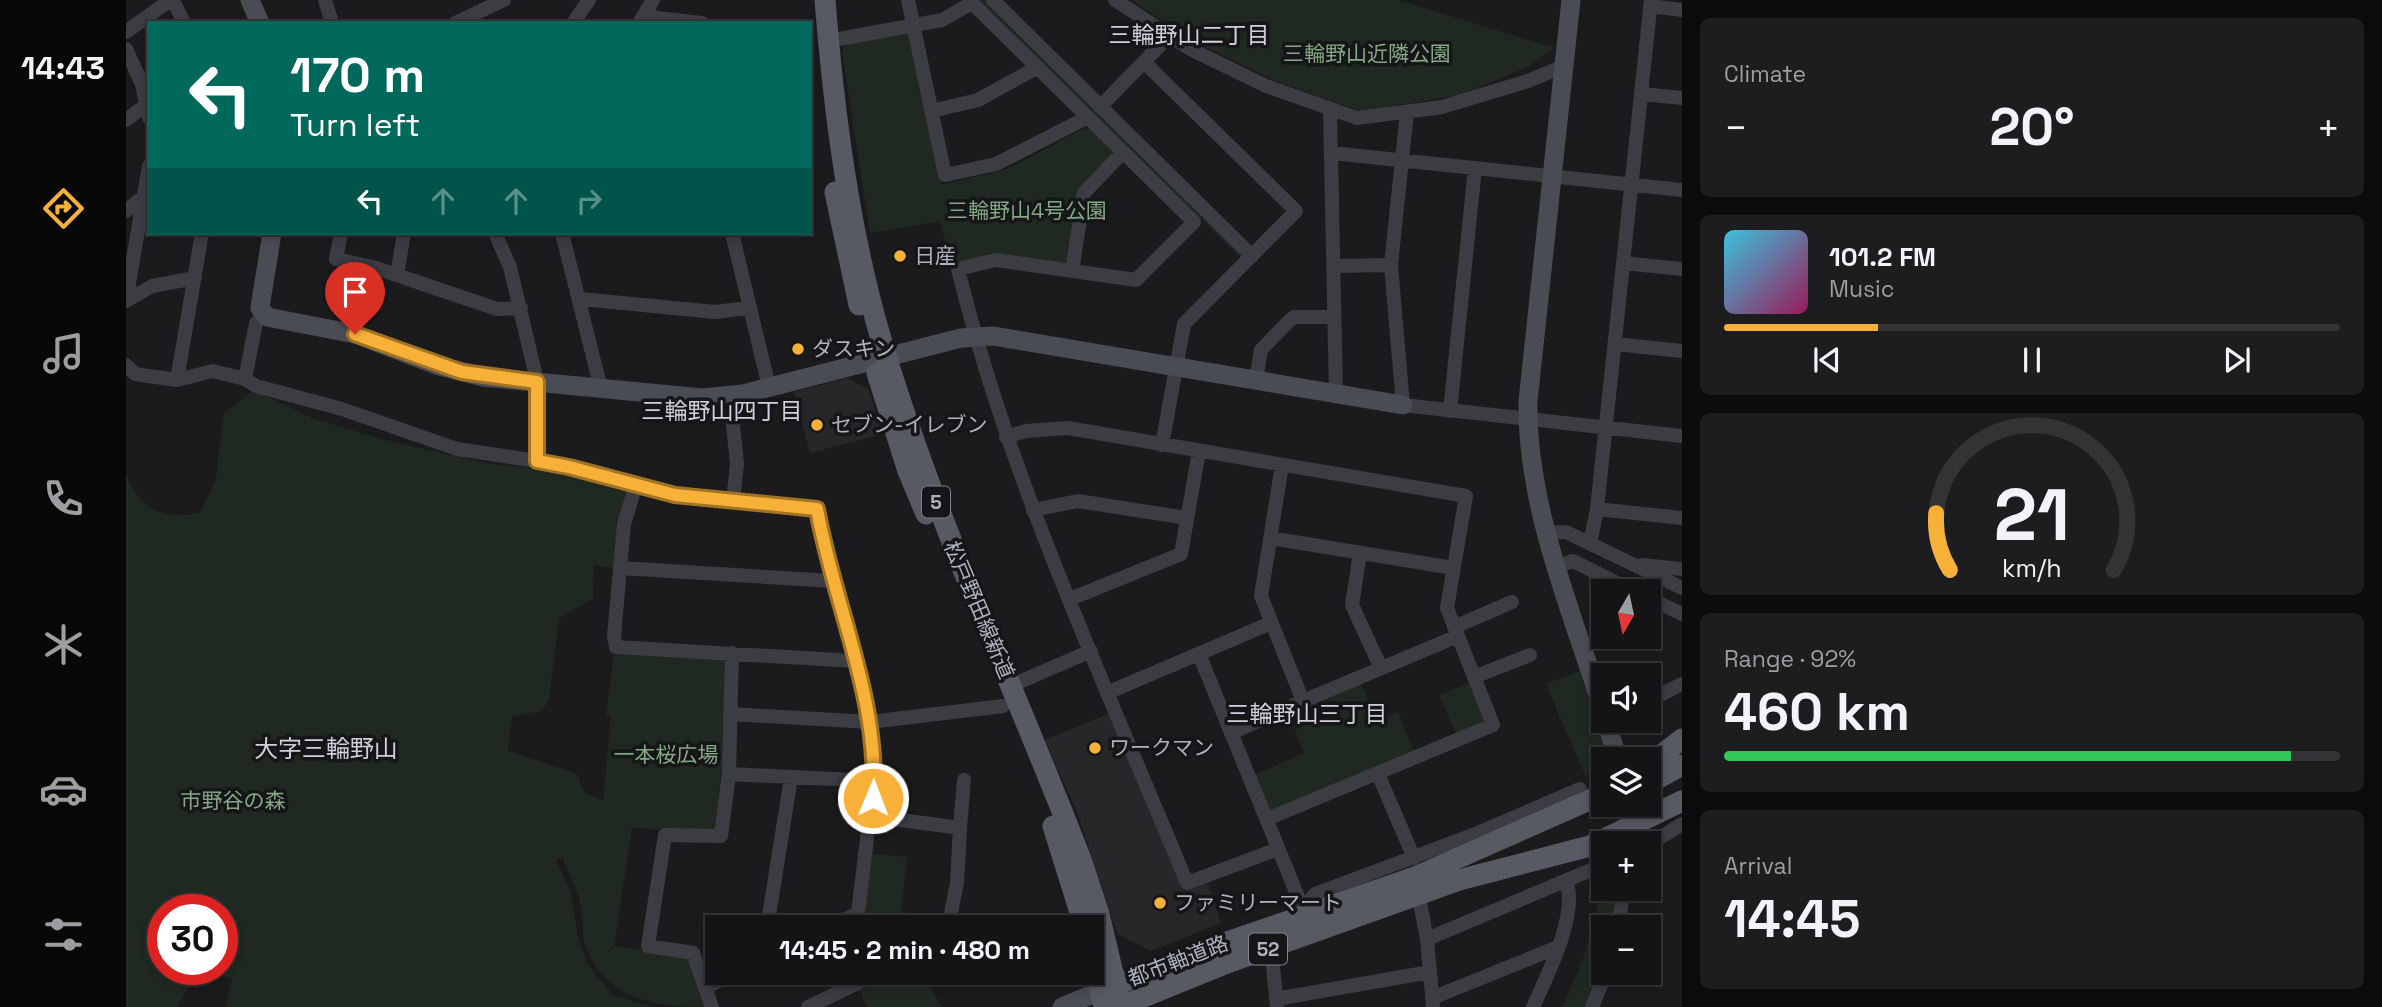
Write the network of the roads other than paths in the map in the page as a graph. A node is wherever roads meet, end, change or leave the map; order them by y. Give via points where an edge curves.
1 (171, 0) edge
2 (250, 0) edge
3 (325, 0) edge
4 (503, 0) edge
5 (589, 0) edge
6 (811, 0) edge
7 (825, 0) edge
8 (908, 0) edge
9 (993, 0) edge
10 (1115, 0) edge
11 (1571, 0) edge
12 (1651, 3) edge
13 (1682, 10) edge
14 (646, 12) edge
15 (183, 21) edge
16 (259, 21) edge
17 (331, 21) edge
18 (459, 21) edge
19 (574, 21) edge
20 (684, 21) edge
21 (913, 25) junction
22 (126, 32) edge
23 (1169, 36) junction
24 (828, 41) junction
25 (126, 49) edge
26 (1145, 63) junction
27 (1564, 66) junction
28 (1038, 67) junction
29 (1642, 94) junction
30 (1682, 98) edge
31 (1100, 107) junction
32 (1331, 110) junction
33 (147, 111) edge
34 (932, 111) junction
35 (1407, 112) junction
36 (1088, 117) junction
37 (126, 120) edge
38 (1123, 152) junction
39 (1332, 153) junction
40 (1403, 160) junction
41 (1475, 169) junction
42 (1552, 176) junction
43 (147, 180) edge
44 (1631, 184) junction
45 (1682, 190) edge
46 (144, 202) junction
47 (126, 211) edge
48 (202, 235) edge
49 (272, 235) edge
50 (341, 235) edge
51 (404, 235) edge
52 (496, 235) edge
53 (563, 235) edge
54 (732, 235) edge
55 (1252, 256) junction
56 (1623, 263) junction
57 (1391, 265) junction
58 (1334, 266) junction
59 (1682, 269) edge
60 (1072, 271) junction
61 (397, 275) junction
62 (195, 278) junction
63 (581, 299) junction
64 (126, 301) edge
65 (521, 308) junction
66 (747, 308) junction
67 (263, 314) junction
68 (1335, 317) junction
69 (974, 337) junction
70 (1615, 344) junction
71 (1682, 351) edge
72 (880, 359) junction
73 (126, 365) edge
74 (1174, 366) junction
75 (245, 379) junction
76 (177, 380) junction
77 (1256, 380) junction
78 (537, 382) junction
79 (769, 387) junction
80 (601, 389) junction
81 (1336, 394) junction
82 (730, 396) junction
83 (1403, 405) junction
84 (1450, 411) junction
85 (1528, 420) junction
86 (1605, 428) junction
87 (1682, 436) edge
88 (1006, 437) junction
89 (1162, 445) junction
90 (1199, 451) junction
91 (537, 461) junction
92 (1282, 465) junction
93 (636, 485) junction
94 (733, 501) junction
95 (1597, 509) junction
96 (1033, 510) junction
97 (1187, 518) junction
98 (1682, 518) edge
99 (1548, 533) junction
100 (1270, 538) junction
101 (1590, 544) junction
102 (1360, 553) junction
103 (1632, 564) junction
104 (1558, 566) junction
105 (620, 568) junction
106 (1453, 568) junction
107 (1682, 569) edge
108 (1609, 579) edge
109 (832, 581) junction
110 (1682, 588) edge
111 (1070, 599) junction
112 (1512, 602) dead end
113 (1661, 604) edge
114 (1682, 614) edge
115 (1271, 623) junction
116 (1456, 631) junction
117 (1091, 651) junction
118 (732, 653) junction
119 (1199, 654) junction
120 (1530, 655) dead end
121 (855, 661) junction
122 (1381, 668) junction
123 (1591, 669) edge
124 (1474, 677) junction
125 (1682, 684) edge
126 (1109, 692) junction
127 (1661, 694) edge
128 (1007, 696) junction
129 (1303, 701) junction
130 (730, 714) junction
131 (870, 722) junction
132 (1231, 733) junction
133 (1682, 739) edge
134 (1661, 755) edge
135 (1682, 765) edge
136 (729, 774) junction
137 (1378, 774) junction
138 (1661, 777) edge
139 (791, 778) junction
140 (964, 780) dead end
141 (874, 781) junction
142 (1580, 789) dead end
143 (1591, 799) edge
144 (1682, 801) edge
145 (1591, 812) edge
146 (871, 816) junction
147 (1267, 819) junction
148 (1638, 824) edge
149 (1682, 824) edge
150 (960, 828) junction
151 (1661, 837) edge
152 (1278, 849) junction
153 (1591, 870) dead end
154 (1416, 876) junction
155 (1566, 881) junction
156 (1307, 908) junction
157 (858, 913) joint
158 (769, 915) edge
159 (854, 915) edge
160 (951, 915) edge
161 (1081, 915) edge
162 (1427, 939) junction
163 (1271, 947) junction
164 (1558, 947) junction
165 (1430, 972) junction
166 (711, 985) edge
167 (854, 985) edge
168 (1601, 985) edge
169 (705, 988) junction
170 (1107, 994) edge
171 (1277, 1003) edge
172 (1433, 1003) edge
173 (712, 1007) edge
174 (808, 1007) edge
175 (1062, 1007) edge
176 (1120, 1007) edge
177 (1533, 1007) edge
178 (1592, 1007) edge

1 - 15 street
1 - 22 street
2 - 16 street
3 - 17 street
4 - 18 street
5 - 19 street
6 - 72 main road, 松戸野田線新道 / 5 via 839,218
7 - 24 main road, 松戸野田線新道 / 5
8 - 21 street
9 - 31 street
10 - 23 street
11 - 27 street
12 - 13 street
12 - 29 street
14 - 20 street via 656,18
21 - 24 street
21 - 28 street via 942,20 972,2
21 - 34 street
23 - 26 street
23 - 32 street via 1266,86
24 - 72 main road, 松戸野田線新道 / 5 via 851,205
25 - 33 street via 142,84
26 - 31 street
26 - 55 street via 1296,211
27 - 35 street via 1456,103
27 - 42 street
28 - 34 street via 978,100
28 - 36 street
29 - 30 street
29 - 44 street
31 - 55 street
32 - 35 street via 1357,118
32 - 39 street
33 - 37 street
34 - 36 street via 945,176 996,163
35 - 40 street
36 - 38 street
38 - 60 street via 1084,193
38 - 60 street via 1194,222 1136,280
39 - 40 street
39 - 58 street
40 - 41 street
40 - 57 street
41 - 42 street
41 - 84 street
42 - 44 street
42 - 85 street
43 - 46 street
44 - 45 street
44 - 56 street
46 - 47 street via 138,201
46 - 64 street
48 - 62 street
49 - 67 street
50 - 61 street via 336,259
51 - 61 street
52 - 65 street
53 - 63 street
54 - 66 street
55 - 74 street via 1184,324
56 - 59 street
56 - 70 street
57 - 58 street
57 - 83 street
58 - 68 street
60 - 69 street via 996,260 958,269
61 - 65 street via 496,309
62 - 64 street via 152,286
62 - 76 street
63 - 66 street via 715,312
63 - 80 street
65 - 78 street
66 - 79 street
67 - 75 street via 256,323
67 - 78 street via 355,334 462,372
68 - 77 street via 1290,320 1261,350
68 - 81 street
69 - 72 street
69 - 74 street via 1012,338
69 - 88 street
70 - 71 street
70 - 86 street
72 - 79 street
72 - 128 main road, 松戸野田線新道 / 5 via 908,471
73 - 76 street via 135,374
74 - 77 street
74 - 89 street
75 - 76 street via 213,370
75 - 91 street via 457,449
77 - 81 street
78 - 80 street
78 - 91 street
79 - 82 street
80 - 82 street via 702,398
81 - 83 street
82 - 94 street via 737,464
83 - 84 street
84 - 85 street
85 - 86 street
85 - 99 street via 1530,457
86 - 87 street
86 - 95 street
88 - 89 street via 1068,428
88 - 96 street
89 - 90 street
90 - 92 street
90 - 97 street
91 - 93 street
92 - 100 street
92 - 106 street via 1466,495
93 - 94 street via 675,495
93 - 105 street via 624,524
94 - 109 street via 817,509
95 - 98 street
95 - 101 street
96 - 97 street via 1089,502
96 - 111 street
97 - 111 street via 1181,554
99 - 101 street via 1566,533
99 - 104 street
100 - 102 street
100 - 115 street via 1261,587
101 - 103 street
102 - 106 street
102 - 122 street via 1352,605
103 - 107 street
103 - 110 street
104 - 108 street via 1573,561
104 - 123 street
105 - 109 street
105 - 118 street via 616,647
106 - 116 street via 1447,608
109 - 121 street
111 - 117 street
112 - 116 street
113 - 114 street
115 - 119 street
115 - 129 street
116 - 122 street
116 - 124 street
117 - 126 street
117 - 128 street
118 - 121 street
118 - 130 street
119 - 126 street
119 - 132 street
120 - 124 street
121 - 131 street
122 - 129 street
124 - 137 street via 1493,725
125 - 127 street
126 - 152 street via 1186,883
128 - 131 street
128 - 161 main road, 松戸野田線新道 / 5
128 - 170 main road, 松戸野田線新道 / 5 via 1082,862
129 - 132 street
130 - 131 street
130 - 136 street
131 - 141 street
132 - 147 street
133 - 134 main road
135 - 138 main road
136 - 139 street
136 - 169 street via 721,836 665,835 648,946 693,953
137 - 147 street
137 - 154 street
139 - 141 street
139 - 158 street
140 - 150 street
141 - 146 street
142 - 154 street
143 - 154 main road
144 - 148 main road
145 - 154 main road, 52 via 1508,851
146 - 150 street
146 - 157 street
147 - 152 street
148 - 154 main road via 1572,852 1482,872
149 - 151 street
150 - 160 street
152 - 156 street
153 - 155 street
154 - 156 main road, 都市軸道路 / 52
154 - 162 street
154 - 163 main road, 都市軸道路 / 52
155 - 162 street
155 - 164 street via 1571,896
156 - 170 main road, 都市軸道路 / 52
157 - 159 street
162 - 165 street
163 - 171 street
163 - 176 main road, 都市軸道路 / 52
164 - 172 street
164 - 177 street
165 - 171 street
165 - 172 street
166 - 169 street
167 - 174 street
168 - 178 street
169 - 173 street
170 - 175 street, 都市軸道路
170 - 176 main road, 松戸野田線新道 / 5

